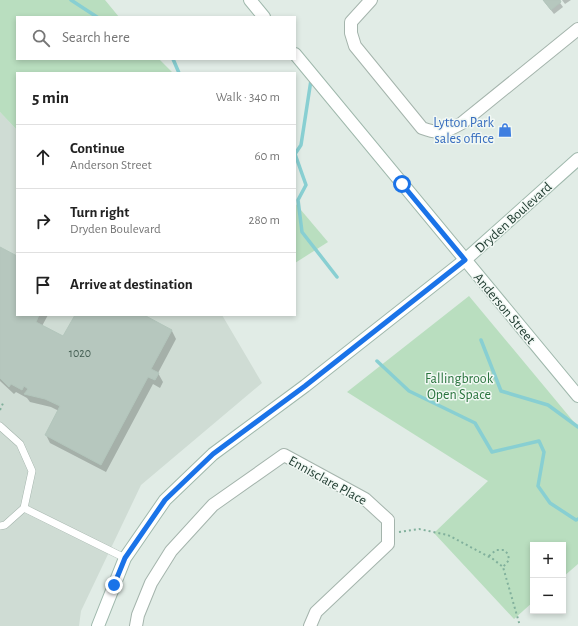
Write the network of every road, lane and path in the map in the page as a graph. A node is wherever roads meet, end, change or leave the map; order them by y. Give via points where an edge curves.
1 (250, 0) edge
2 (371, 0) edge
3 (263, 16) edge
4 (578, 29) edge
5 (296, 55) edge
6 (578, 159) edge
7 (465, 260) junction
8 (578, 396) edge
9 (4, 401) dead end
10 (0, 410) edge
11 (0, 426) edge
12 (24, 508) junction
13 (0, 526) edge
14 (388, 533) junction
15 (489, 556) junction
16 (125, 558) junction
17 (503, 567) junction
18 (98, 626) edge
19 (136, 626) edge
20 (310, 626) edge
21 (520, 626) edge

1 - 3 street
2 - 4 street via 351,22 355,46 422,128 434,133 448,131 462,123
5 - 7 street, Anderson Street
6 - 7 street, Dryden Boulevard
7 - 8 street, Anderson Street
7 - 16 street, Dryden Boulevard via 305,386 213,454 165,500
9 - 10 path
11 - 12 lane via 20,444 32,471
12 - 13 lane via 5,525
12 - 16 lane
14 - 15 path via 419,529 448,535
14 - 19 street, Ennisclare Place via 388,520 365,499 284,455 213,506 171,551 151,583
14 - 20 street via 388,544 316,612
15 - 17 path
15 - 17 path via 496,550 504,550 509,560
16 - 18 street, Dryden Boulevard
17 - 21 path

